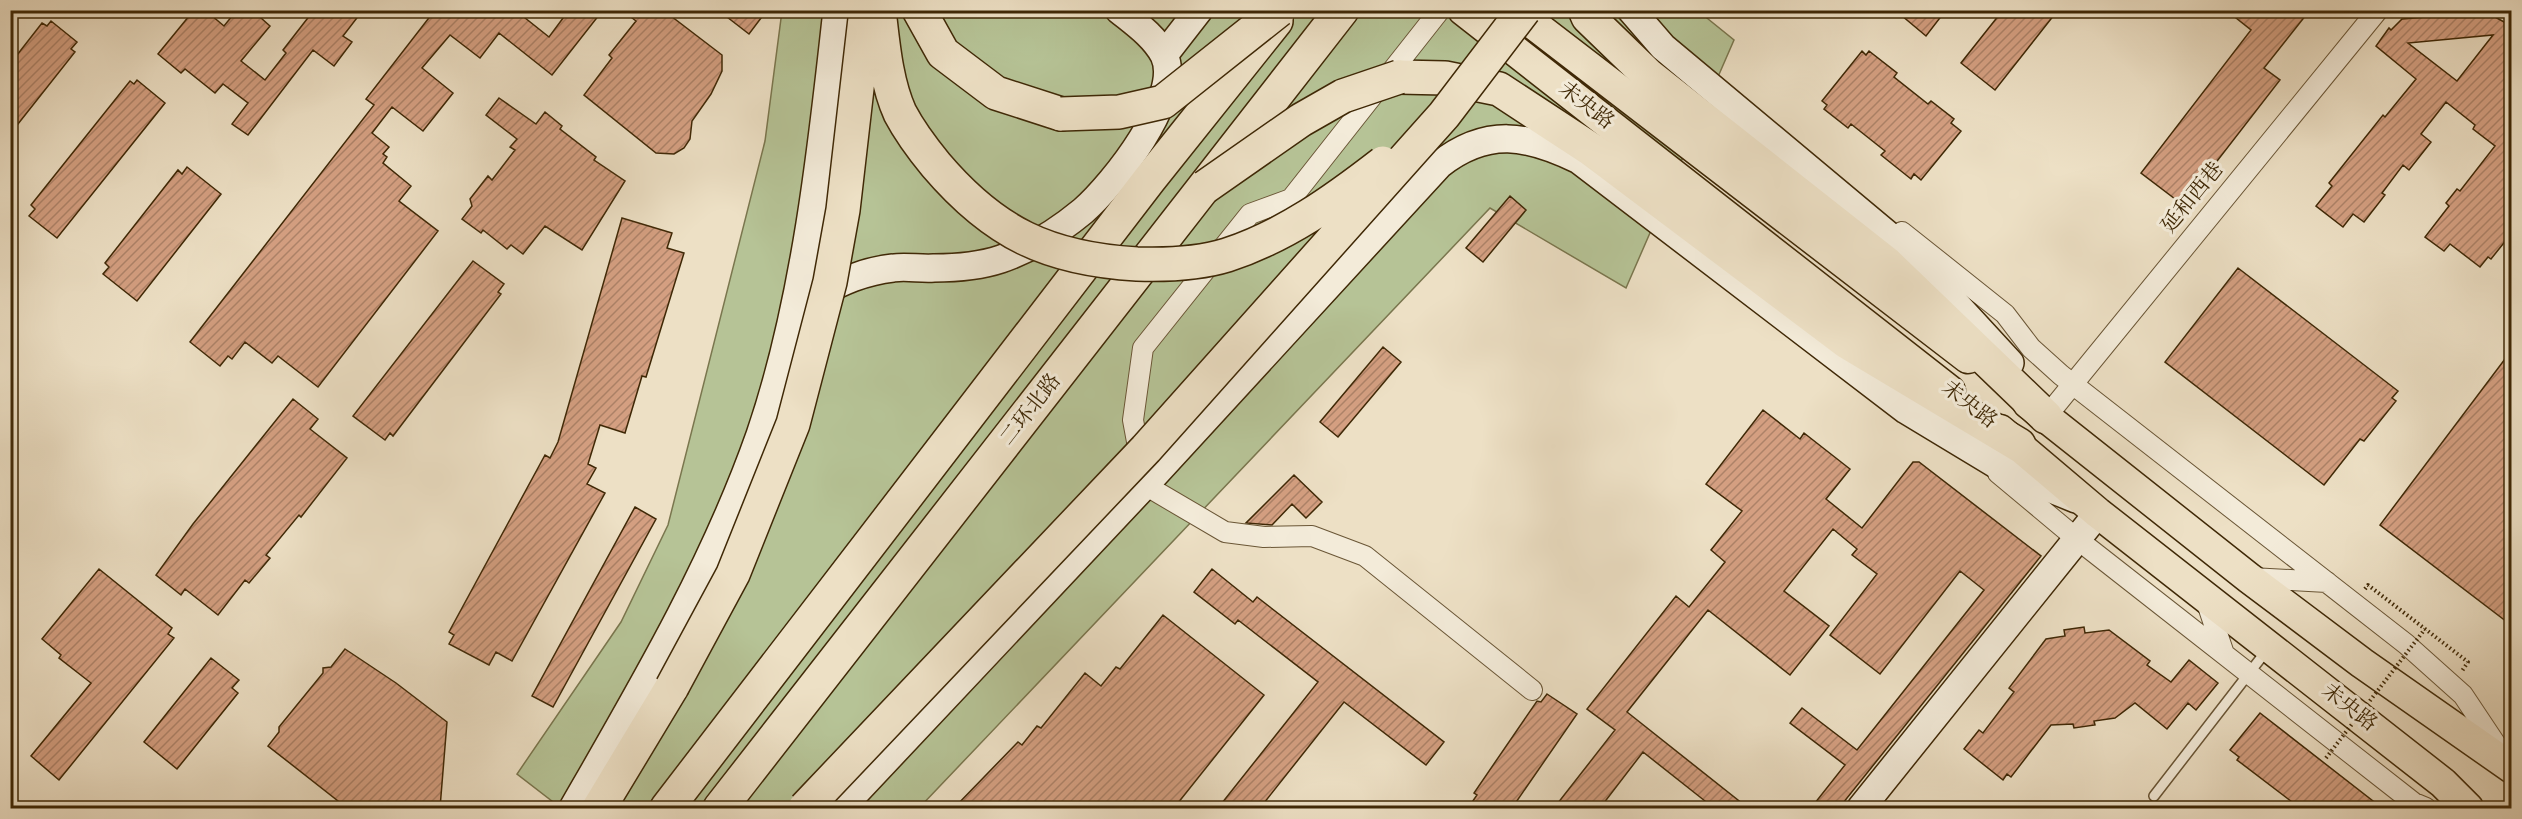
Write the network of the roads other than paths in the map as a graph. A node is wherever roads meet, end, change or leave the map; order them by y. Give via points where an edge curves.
1 (837, 10) edge
2 (866, 10) edge
3 (879, 10) edge
4 (919, 10) edge
5 (1119, 10) edge
6 (1199, 10) edge
7 (1279, 10) edge
8 (1284, 10) edge
9 (1342, 10) edge
10 (1440, 10) edge
11 (1463, 10) edge
12 (1515, 10) edge
13 (1524, 10) edge
14 (1585, 10) edge
15 (1631, 10) edge
16 (2378, 10) edge
17 (1164, 55) junction
18 (1444, 115) junction
19 (1205, 187) junction
20 (1858, 210) junction
21 (794, 307) junction
22 (2072, 384) junction
23 (2049, 412) junction
24 (2019, 445) junction
25 (1966, 446) junction
26 (1145, 485) junction
27 (2092, 508) junction
28 (2077, 539) junction
29 (2249, 578) junction
30 (2326, 582) junction
31 (2204, 594) junction
32 (2270, 646) junction
33 (2224, 654) junction
34 (2249, 672) junction
35 (1532, 690) dead end
36 (2511, 768) edge
37 (2154, 796) dead end
38 (573, 808) edge
39 (599, 808) edge
40 (667, 808) edge
41 (720, 808) edge
42 (805, 808) edge
43 (842, 808) edge
44 (1861, 808) edge
45 (2426, 808) edge
46 (2468, 808) edge

1 - 21 main road
2 - 39 highway, bridge via 843,210 830,282 793,424 733,574 672,687
3 - 18 highway, bridge via 888,74 899,111 914,138 961,194 985,213 1043,248 1071,256 1106,262 1186,263 1225,255 1268,239 1352,187
4 - 7 highway, bridge via 943,52 996,93 1061,114 1119,112 1163,102
5 - 17 main road
6 - 17 main road
8 - 40 highway, bridge
9 - 19 highway, 二环北路, bridge
10 - 26 street via 1291,199 1250,214 1143,348 1133,420
11 - 24 main road, 未央路
12 - 23 main road, 未央路 via 1818,246
13 - 18 highway, bridge
14 - 23 highway via 1649,76 1886,263
15 - 20 main road via 1663,47
16 - 22 street, 延和西巷
17 - 21 main road via 1164,93 1135,151 1084,210 1050,234 999,259 957,267 895,267 846,279
18 - 42 highway, bridge via 1146,449
19 - 24 highway, bridge via 1301,120 1344,96 1399,77 1445,78 1499,89 1592,150 1847,342
19 - 41 highway, 二环北路, bridge
20 - 22 street via 1901,231 1973,286 2005,314 2031,348
20 - 23 main road via 1906,250
21 - 38 main road via 760,435 715,542 668,639
22 - 23 street, 延和西巷
22 - 30 street
23 - 29 main road, 未央路 via 2104,465
24 - 27 main road, 未央路
25 - 26 main road via 1906,410 1579,160 1533,141 1510,137 1471,145 1440,165
25 - 27 main road via 2007,471
25 - 28 street
26 - 35 street via 1225,532 1264,537 1312,536 1365,556
26 - 43 main road
27 - 28 main road
27 - 31 main road, 未央路
28 - 33 street
28 - 44 main road
29 - 30 street
29 - 36 main road, 未央路
30 - 36 street via 2463,694
31 - 32 main road, 未央路
31 - 33 street
32 - 34 lane
32 - 46 main road, 未央路 via 2444,783
33 - 34 street
34 - 37 lane
34 - 45 street via 2414,803

